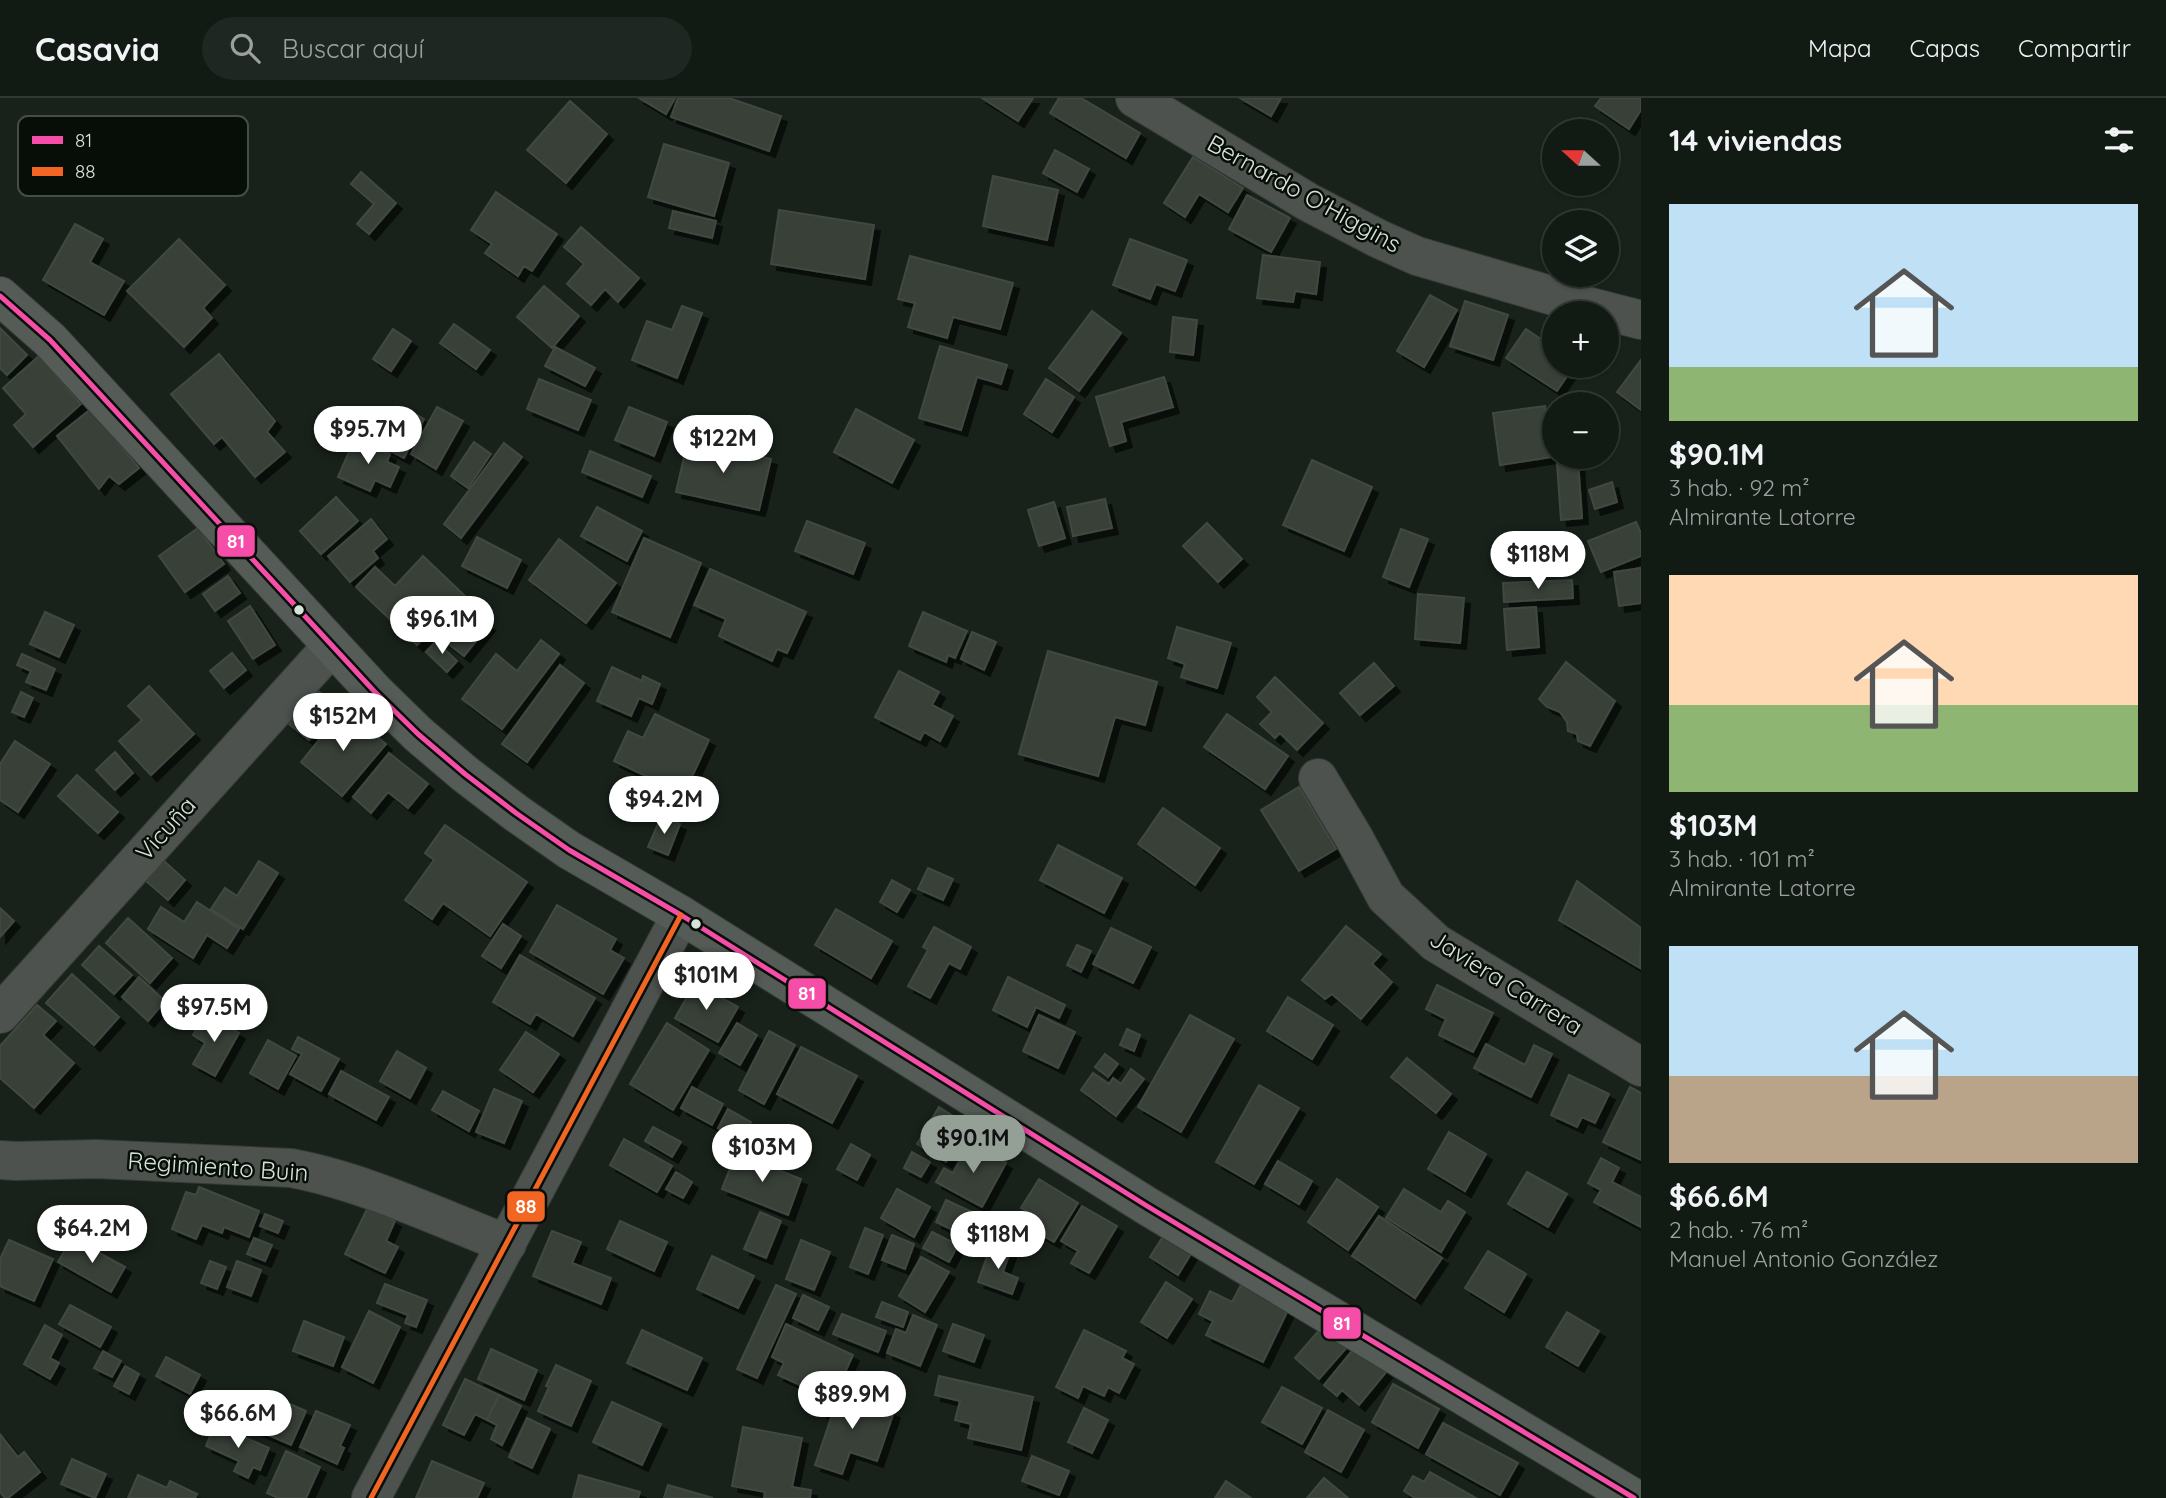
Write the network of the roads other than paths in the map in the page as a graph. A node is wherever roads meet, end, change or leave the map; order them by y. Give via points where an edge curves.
1 (1135, 98) edge
2 (0, 296) edge
3 (1641, 320) edge
4 (332, 646) junction
5 (1318, 778) dead end
6 (681, 915) junction
7 (0, 1014) edge
8 (1641, 1067) edge
9 (0, 1160) edge
10 (507, 1244) junction
11 (371, 1498) edge
12 (1634, 1498) edge

1 - 3 street, Bernardo O'Higgins via 1308,202 1417,256
2 - 4 main road via 50,340
4 - 6 main road via 418,734 465,774 569,850
4 - 7 street, Vicuña
5 - 8 street, Javiera Carrera via 1386,897 1436,943
6 - 10 street
6 - 12 main road via 1147,1206
9 - 10 street, Regimiento Buin via 96,1159 291,1168 357,1185
10 - 11 street

